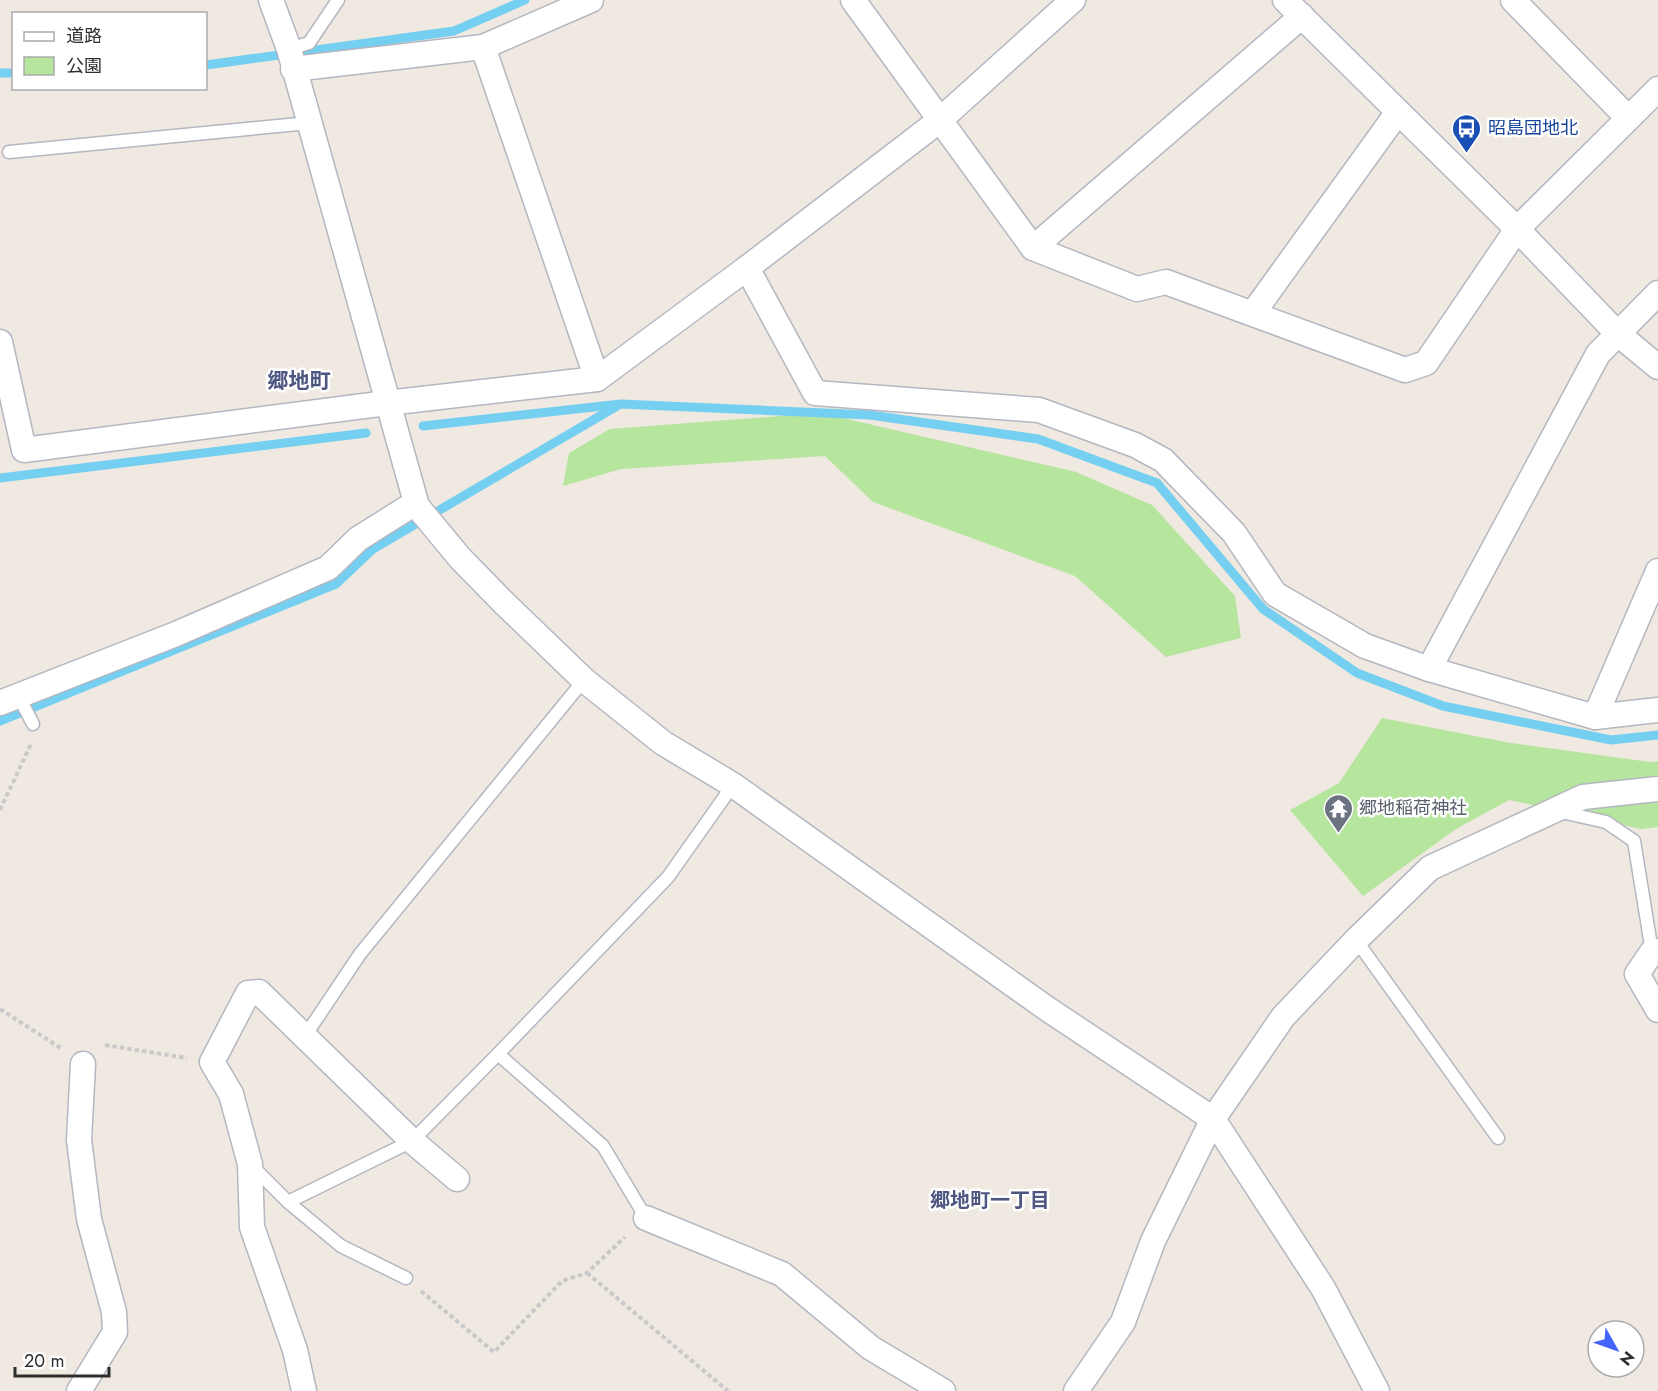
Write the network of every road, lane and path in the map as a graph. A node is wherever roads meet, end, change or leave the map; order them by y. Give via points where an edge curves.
1 (271, 0) edge
2 (591, 0) edge
3 (853, 0) edge
4 (1073, 0) edge
5 (1513, 0) edge
6 (339, 2) edge
7 (1293, 8) edge
8 (483, 47) junction
9 (292, 61) junction
10 (1658, 88) edge
11 (1398, 112) junction
12 (1628, 118) junction
13 (940, 120) junction
14 (309, 123) junction
15 (9, 152) dead end
16 (1517, 229) junction
17 (1033, 248) junction
18 (747, 268) junction
19 (1658, 293) edge
20 (1253, 313) junction
21 (1617, 334) junction
22 (0, 342) edge
23 (1658, 367) edge
24 (597, 379) junction
25 (387, 403) junction
26 (416, 504) junction
27 (1658, 571) edge
28 (1429, 669) junction
29 (584, 680) junction
30 (13, 700) edge
31 (1658, 710) edge
32 (1595, 717) junction
33 (33, 724) joint
34 (733, 785) junction
35 (1658, 789) edge
36 (0, 810) edge
37 (1555, 811) junction
38 (1356, 940) junction
39 (1655, 952) edge
40 (1658, 1010) edge
41 (305, 1036) junction
42 (498, 1054) junction
43 (83, 1064) dead end
44 (1213, 1119) junction
45 (1498, 1138) dead end
46 (411, 1141) junction
47 (250, 1164) junction
48 (457, 1179) dead end
49 (288, 1202) junction
50 (646, 1218) junction
51 (587, 1273) junction
52 (405, 1278) joint
53 (79, 1391) edge
54 (304, 1391) edge
55 (728, 1391) edge
56 (943, 1391) edge
57 (1076, 1391) edge
58 (1377, 1391) edge

1 - 9 street
2 - 8 street
3 - 13 street
4 - 13 street
5 - 12 street
6 - 9 lane
7 - 11 street
7 - 17 street
8 - 9 street
8 - 24 street
9 - 14 street
10 - 12 street
11 - 16 street
11 - 20 street
12 - 16 street
13 - 17 street
13 - 18 street
14 - 15 lane
14 - 25 street
16 - 20 street via 1426,363 1405,370
16 - 21 street
17 - 20 street via 1137,289 1166,282
18 - 24 street
18 - 28 street via 815,393 1039,410 1135,445 1163,460 1234,533 1275,594 1365,646
19 - 21 street
21 - 23 street
21 - 28 street via 1598,354
22 - 25 street via 24,450
24 - 25 street
25 - 26 street
26 - 29 street via 460,558
26 - 30 street via 358,539 328,568
27 - 32 street
28 - 32 street
29 - 34 street via 663,743
29 - 41 lane via 360,954
30 - 33 lane
31 - 32 street
33 - 36 path via 36,733
34 - 42 lane via 668,877
34 - 44 street via 1046,1008
35 - 37 street via 1583,797
37 - 38 street via 1430,868
37 - 39 lane via 1606,822 1634,841
38 - 44 street via 1283,1017
38 - 45 lane
39 - 40 street via 1637,974
41 - 46 street
41 - 47 street via 259,992 248,993 212,1062 231,1094
42 - 46 lane
42 - 50 lane via 603,1146
43 - 53 street via 79,1140 89,1219 114,1312 115,1332
44 - 57 street via 1153,1241 1123,1322
44 - 58 street via 1323,1288
46 - 48 street
46 - 49 lane
47 - 49 lane
47 - 54 street via 252,1227 295,1350
49 - 52 lane via 341,1245
50 - 51 path
50 - 56 street via 782,1274 870,1348
51 - 52 path via 562,1281 494,1352
51 - 55 path

